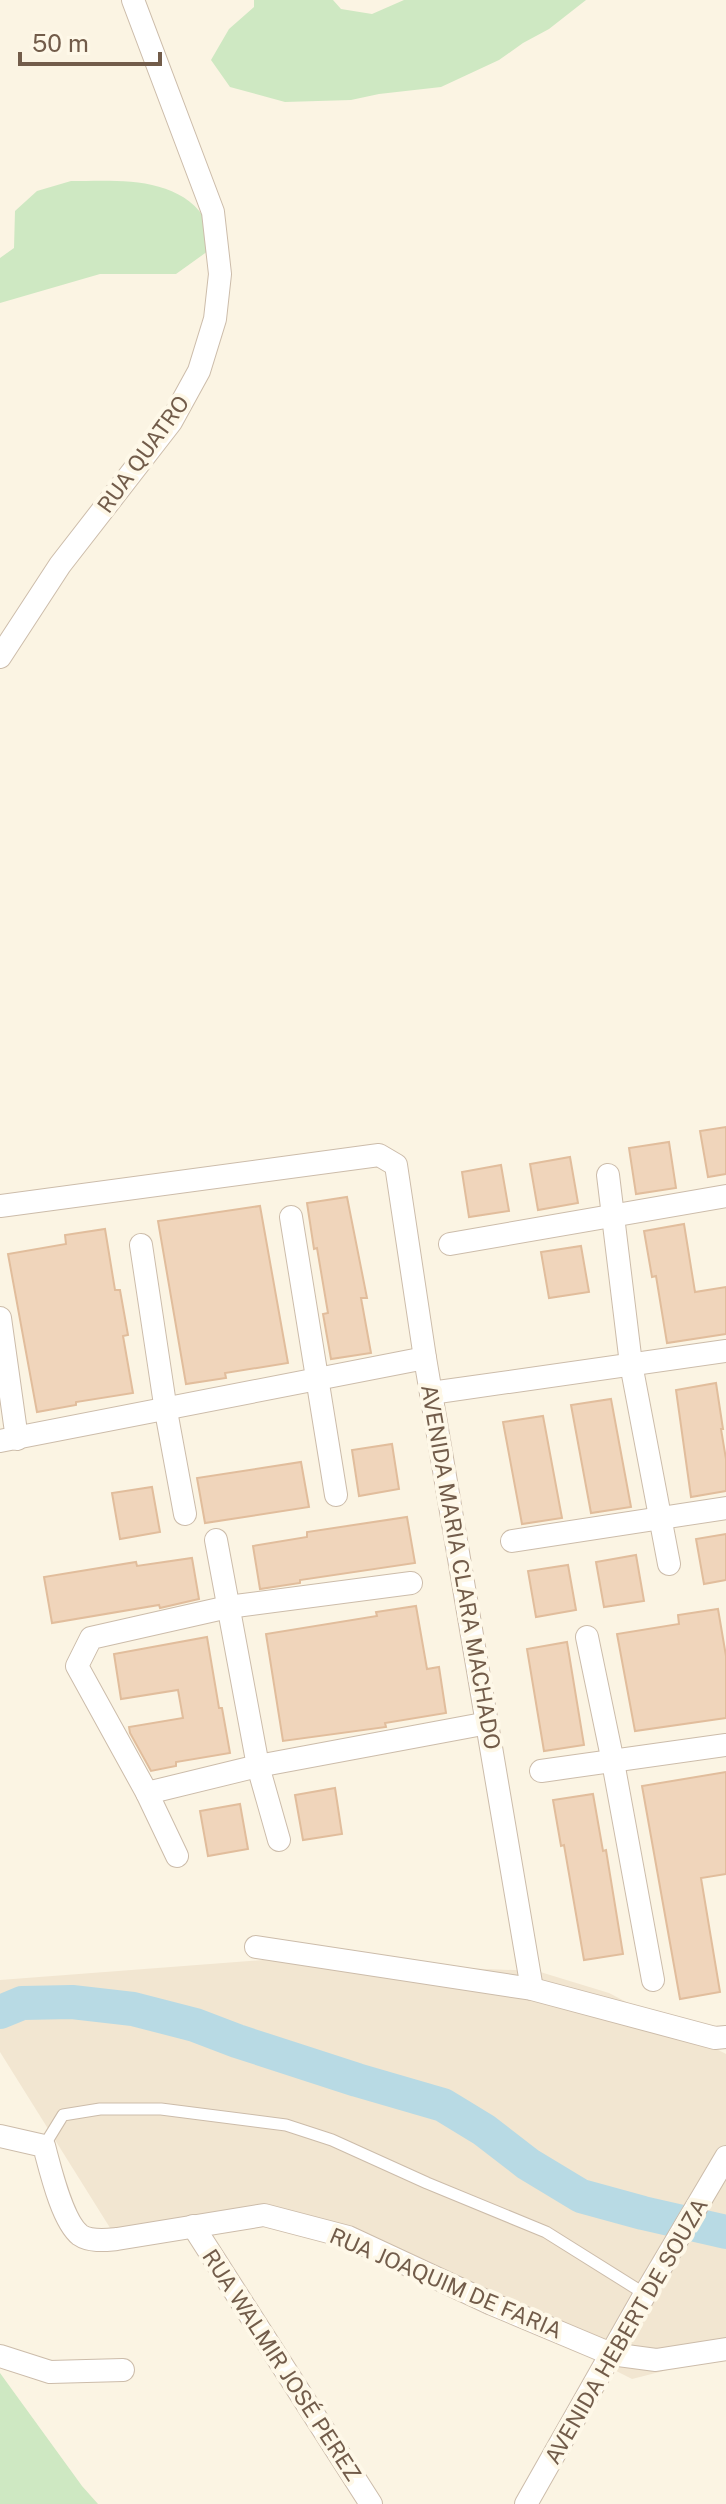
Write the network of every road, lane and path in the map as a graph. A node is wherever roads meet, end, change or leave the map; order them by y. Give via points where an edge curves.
1 (133, 0) edge
2 (0, 657) edge
3 (608, 1175) dead end
4 (726, 1196) edge
5 (0, 1206) edge
6 (613, 1214) junction
7 (291, 1217) dead end
8 (450, 1244) dead end
9 (141, 1245) dead end
10 (0, 1318) edge
11 (726, 1351) edge
12 (425, 1358) junction
13 (631, 1364) junction
14 (318, 1381) junction
15 (431, 1393) junction
16 (166, 1411) junction
17 (9, 1440) edge
18 (336, 1495) dead end
19 (726, 1508) edge
20 (185, 1514) dead end
21 (662, 1519) junction
22 (216, 1540) dead end
23 (512, 1541) dead end
24 (669, 1564) dead end
25 (411, 1583) dead end
26 (228, 1607) junction
27 (587, 1637) dead end
28 (488, 1723) junction
29 (726, 1745) edge
30 (613, 1762) junction
31 (258, 1766) junction
32 (541, 1771) dead end
33 (147, 1793) junction
34 (279, 1840) dead end
35 (177, 1856) dead end
36 (256, 1947) dead end
37 (653, 1980) dead end
38 (532, 1989) junction
39 (722, 2041) edge
40 (0, 2136) edge
41 (44, 2146) junction
42 (721, 2165) edge
43 (193, 2226) junction
44 (645, 2294) junction
45 (726, 2349) edge
46 (611, 2354) junction
47 (0, 2356) edge
48 (123, 2370) dead end
49 (371, 2504) edge
50 (526, 2504) edge

1 - 2 street, RUA QUATRO via 213,212 220,274 215,319 199,371 171,422 60,565
3 - 6 street
4 - 6 street
5 - 12 street, AVENIDA MARIA CLARA MACHADO via 379,1155 396,1165
6 - 8 street
6 - 13 street
7 - 14 street
9 - 16 street
10 - 17 street
11 - 13 street
12 - 14 street
12 - 15 street, AVENIDA MARIA CLARA MACHADO
13 - 15 street
13 - 21 street
14 - 16 street
14 - 18 street
15 - 28 street, AVENIDA MARIA CLARA MACHADO
16 - 17 street
16 - 20 street
19 - 21 street
21 - 23 street
21 - 24 street
22 - 26 street
25 - 26 street
26 - 31 street
26 - 33 street via 91,1638 77,1666
27 - 30 street
28 - 31 street
28 - 38 street, AVENIDA MARIA CLARA MACHADO
29 - 30 street
30 - 32 street
30 - 37 street
31 - 33 street
31 - 34 street
33 - 35 street
36 - 38 street
38 - 39 street
40 - 41 street
41 - 43 street, RUA JOAQUIM DE FARIA via 67,2217 80,2235 117,2239
41 - 44 lane via 63,2115 100,2109 161,2109 286,2125 546,2232
42 - 44 street, AVENIDA HEBERT DE SOUZA
43 - 46 street, RUA JOAQUIM DE FARIA via 264,2215 348,2237
43 - 49 street, RUA WALMIR JOSÉ PEREZ
44 - 46 street, AVENIDA HEBERT DE SOUZA
45 - 46 street, RUA JOAQUIM DE FARIA via 656,2360
46 - 50 street, AVENIDA HEBERT DE SOUZA
47 - 48 street via 50,2372

